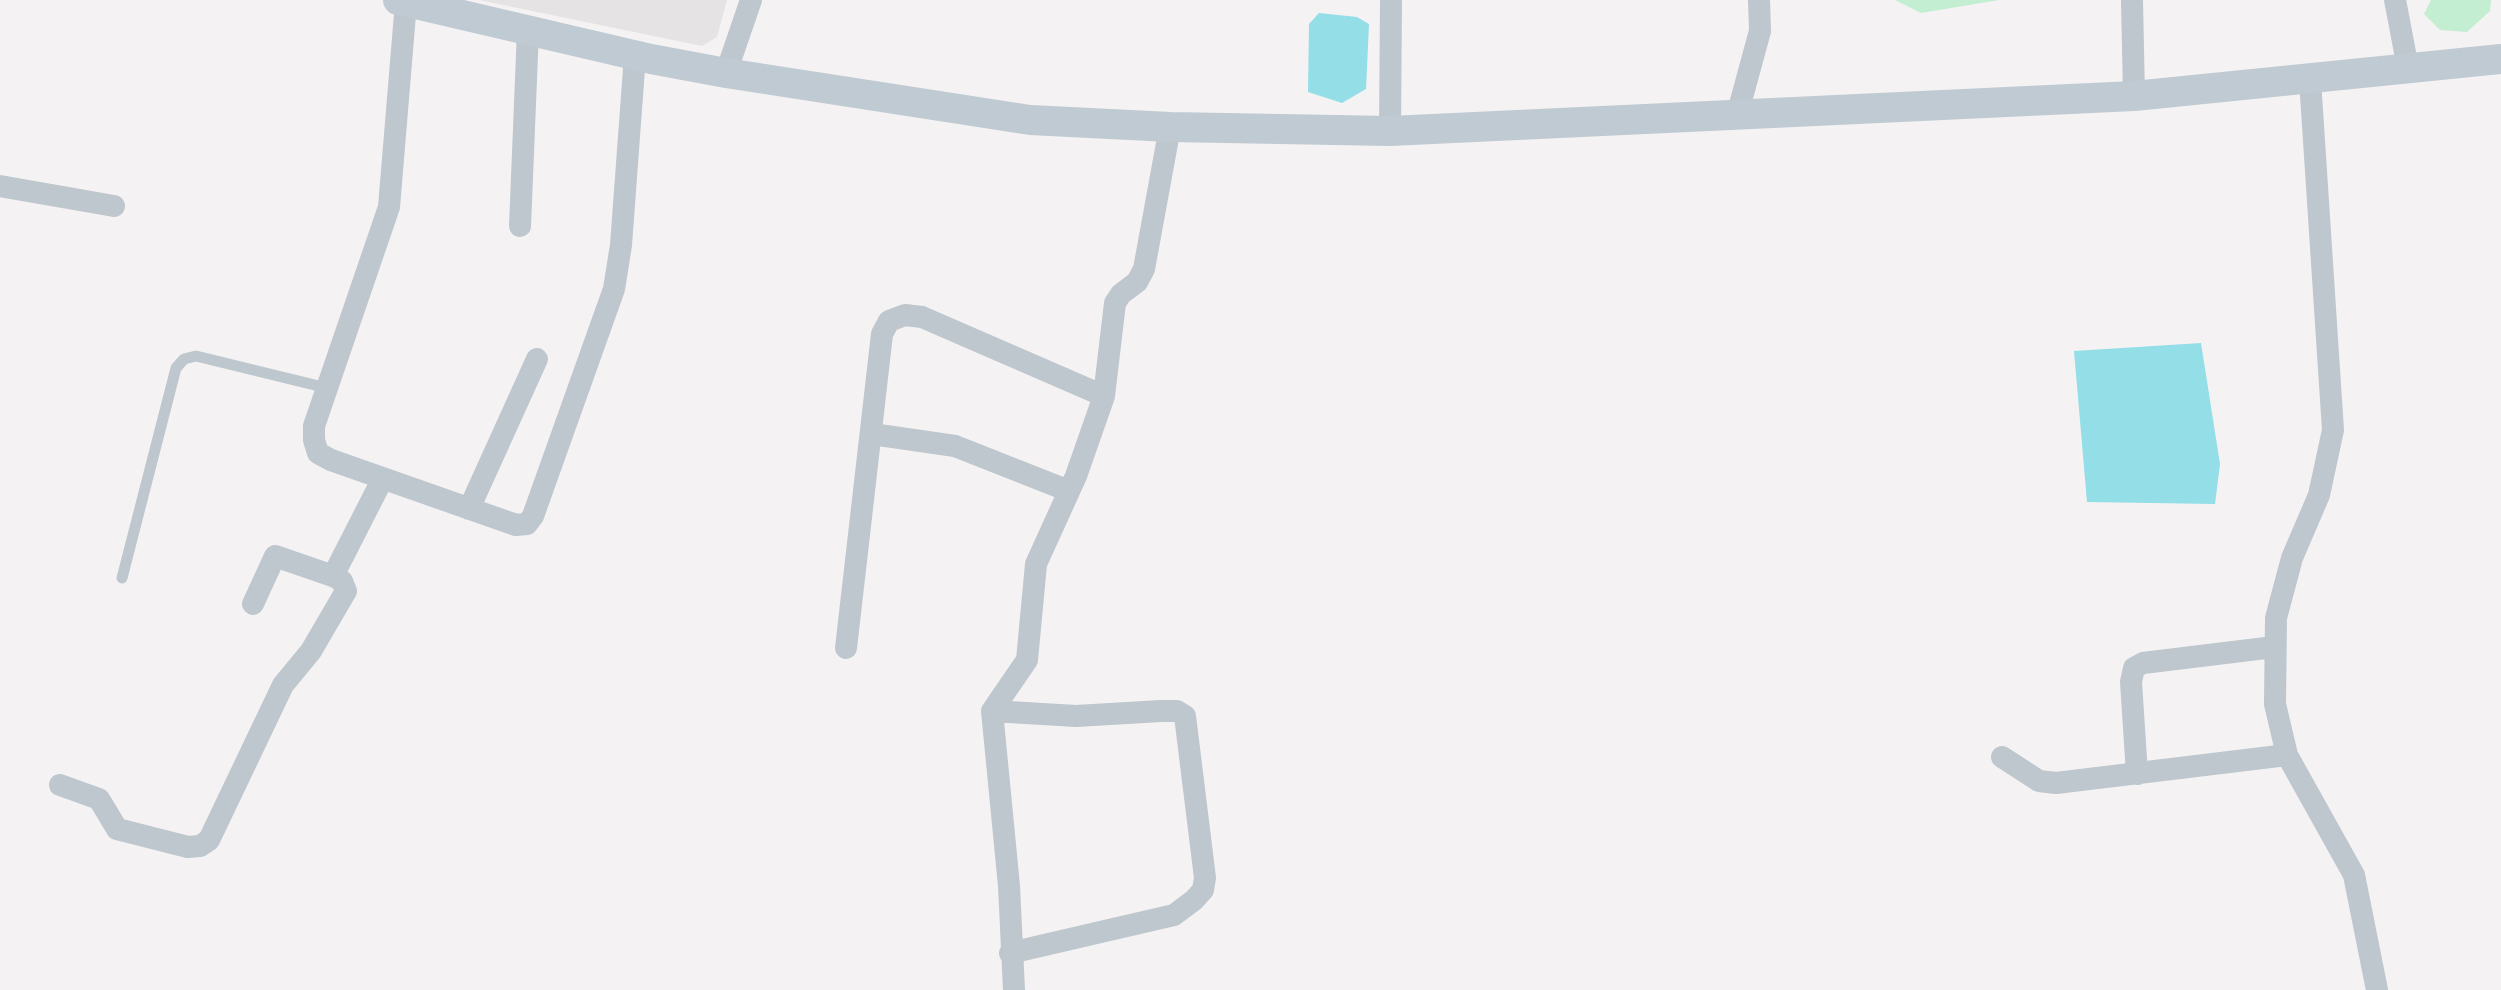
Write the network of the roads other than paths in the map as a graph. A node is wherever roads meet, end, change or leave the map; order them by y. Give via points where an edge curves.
1 (751, 0) edge
2 (1391, 0) edge
3 (1759, 0) edge
4 (2132, 0) edge
5 (2395, 0) edge
6 (402, 1) edge
7 (528, 30) junction
8 (635, 55) junction
9 (2501, 59) edge
10 (2408, 68) junction
11 (726, 73) junction
12 (2310, 80) junction
13 (2134, 96) junction
14 (1738, 112) junction
15 (1170, 127) junction
16 (1390, 131) junction
17 (0, 186) edge
18 (114, 206) dead end
19 (520, 226) dead end
20 (537, 359) dead end
21 (327, 388) junction
22 (1104, 396) junction
23 (872, 434) junction
24 (382, 480) junction
25 (1069, 491) junction
26 (469, 509) junction
27 (333, 576) junction
28 (122, 578) dead end
29 (253, 604) dead end
30 (2274, 647) junction
31 (846, 648) dead end
32 (992, 711) junction
33 (2287, 755) junction
34 (2002, 757) dead end
35 (2137, 774) junction
36 (60, 785) dead end
37 (1010, 953) junction
38 (1014, 990) edge
39 (2377, 990) edge

1 - 11 street
2 - 16 street
3 - 14 street via 1760,31
4 - 13 street
5 - 10 street
6 - 7 street
6 - 21 street via 389,207
7 - 8 street
7 - 19 street
8 - 11 street
8 - 26 street via 619,266 574,404 527,524
9 - 10 street
10 - 12 street
11 - 15 street via 1022,119
12 - 13 street
12 - 30 street via 2333,430 2319,495 2287,573
13 - 14 street
14 - 16 street
15 - 16 street
15 - 22 street via 1144,269 1115,303
17 - 18 street
20 - 26 street
21 - 24 street via 314,426 318,453
21 - 28 lane via 196,356 184,359 176,368
22 - 23 street via 922,317 905,315 889,321 882,334
22 - 25 street
23 - 25 street via 955,446
23 - 31 street
24 - 26 street
24 - 27 street
25 - 32 street via 1036,564 1027,660
27 - 29 street via 275,556
27 - 36 street via 346,591 311,651 283,685 209,840 188,847 117,829 99,799
30 - 33 street via 2277,717
30 - 35 street via 2134,668
32 - 37 street
32 - 37 street via 1089,716 1169,711 1185,716 1205,878 1203,890 1174,915
33 - 35 street
33 - 39 street via 2354,875
34 - 35 street via 2039,781
37 - 38 street

